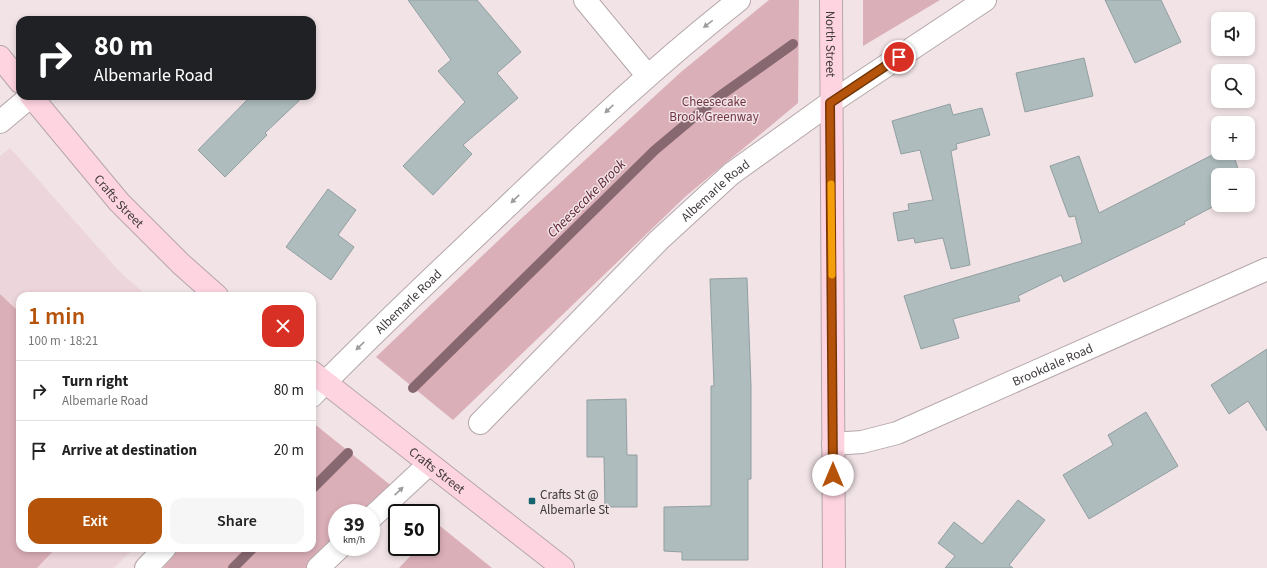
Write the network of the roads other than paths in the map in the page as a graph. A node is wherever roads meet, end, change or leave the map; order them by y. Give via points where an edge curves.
1 (585, 0) edge
2 (739, 0) edge
3 (831, 0) edge
4 (985, 0) edge
5 (0, 57) edge
6 (647, 75) junction
7 (16, 77) edge
8 (26, 100) edge
9 (34, 100) edge
10 (830, 103) junction
11 (0, 122) edge
12 (1267, 269) edge
13 (212, 292) edge
14 (316, 383) edge
15 (480, 423) dead end
16 (833, 444) junction
17 (429, 464) junction
18 (380, 510) edge
19 (161, 552) edge
20 (331, 556) edge
21 (146, 568) edge
22 (318, 568) edge
23 (563, 568) edge
24 (834, 568) edge

1 - 6 street
2 -> 6 street, Albemarle Road
3 - 10 main road, North Street
4 - 10 street, Albemarle Road
5 - 7 main road
6 -> 14 street, Albemarle Road
8 - 11 street
9 - 13 main road, Crafts Street via 119,202
10 - 15 street, Albemarle Road via 748,162 696,205
10 - 16 main road, North Street
12 - 16 street, Brookdale Road via 897,433 862,442
14 - 17 main road, Crafts Street
16 - 24 main road, North Street
18 -> 17 street
17 - 23 main road, Crafts Street
19 - 21 street
20 - 22 street

